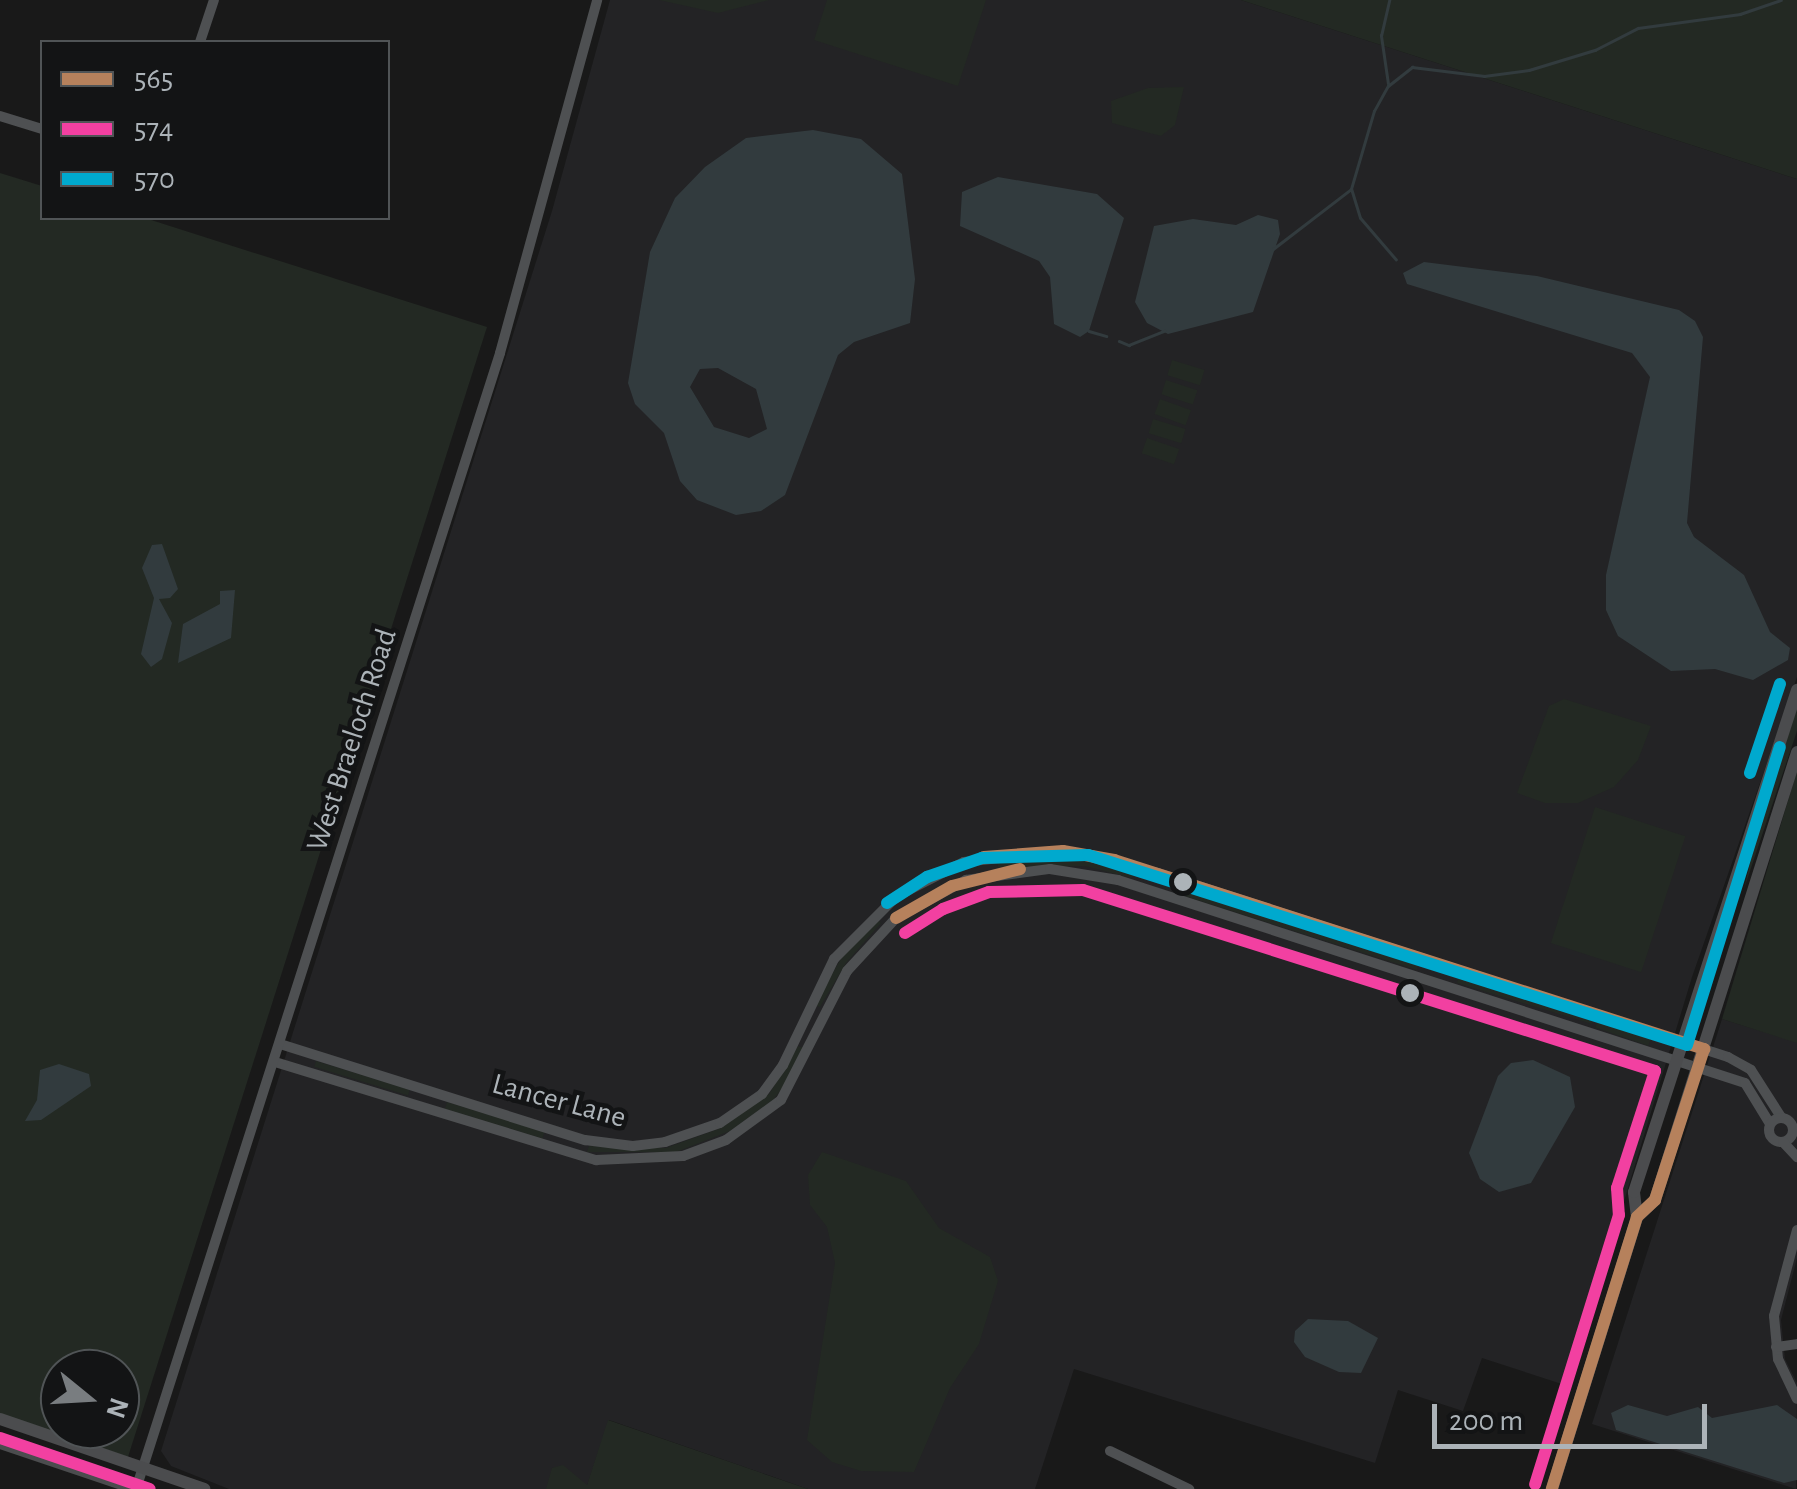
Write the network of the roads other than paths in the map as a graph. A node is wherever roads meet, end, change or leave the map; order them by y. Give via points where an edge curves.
1 (214, 0) edge
2 (597, 0) edge
3 (201, 40) edge
4 (0, 116) edge
5 (40, 128) edge
6 (1797, 690) edge
7 (1797, 752) edge
8 (1682, 1042) junction
9 (280, 1044) junction
10 (1704, 1049) junction
11 (1677, 1060) junction
12 (275, 1062) junction
13 (1698, 1067) junction
14 (1776, 1120) junction
15 (1791, 1138) edge
16 (1797, 1157) edge
17 (1637, 1217) junction
18 (1797, 1230) edge
19 (1797, 1344) edge
20 (1776, 1348) junction
21 (1797, 1399) edge
22 (0, 1419) edge
23 (0, 1443) edge
24 (1110, 1450) dead end
25 (143, 1468) junction
26 (137, 1489) edge
27 (204, 1489) edge
28 (1189, 1489) edge
29 (1553, 1489) edge

1 - 3 street
2 - 9 street, West Braeloch Road via 500,354
4 - 5 street
6 - 8 main road
7 - 10 main road
8 - 9 street, Lancer Lane via 1114,860 1040,851 964,862 884,905 826,972 783,1065 762,1094 720,1123 665,1142 585,1140
8 - 10 street, Lancer Lane
8 - 11 main road
9 - 12 street, West Braeloch Road
10 - 13 main road
10 - 14 street, Lancer Lane via 1751,1070
11 - 12 street, Lancer Lane via 1118,880 1034,869 966,880 896,918 848,970 781,1100 726,1140 683,1156 596,1160
11 - 13 street, Lancer Lane
11 - 17 main road via 1634,1192
12 - 25 street, West Braeloch Road
13 - 14 street, Lancer Lane via 1746,1083
13 - 17 main road via 1655,1200
14 - 15 street, Lancer Lane
14 - 15 street, Lancer Lane via 1772,1138
15 - 16 street, Lancer Lane
17 - 29 main road
18 - 20 street via 1775,1304
19 - 20 street
20 - 21 street
22 - 25 main road
23 - 26 main road
24 - 28 street
25 - 26 street, West Braeloch Road
25 - 27 main road

